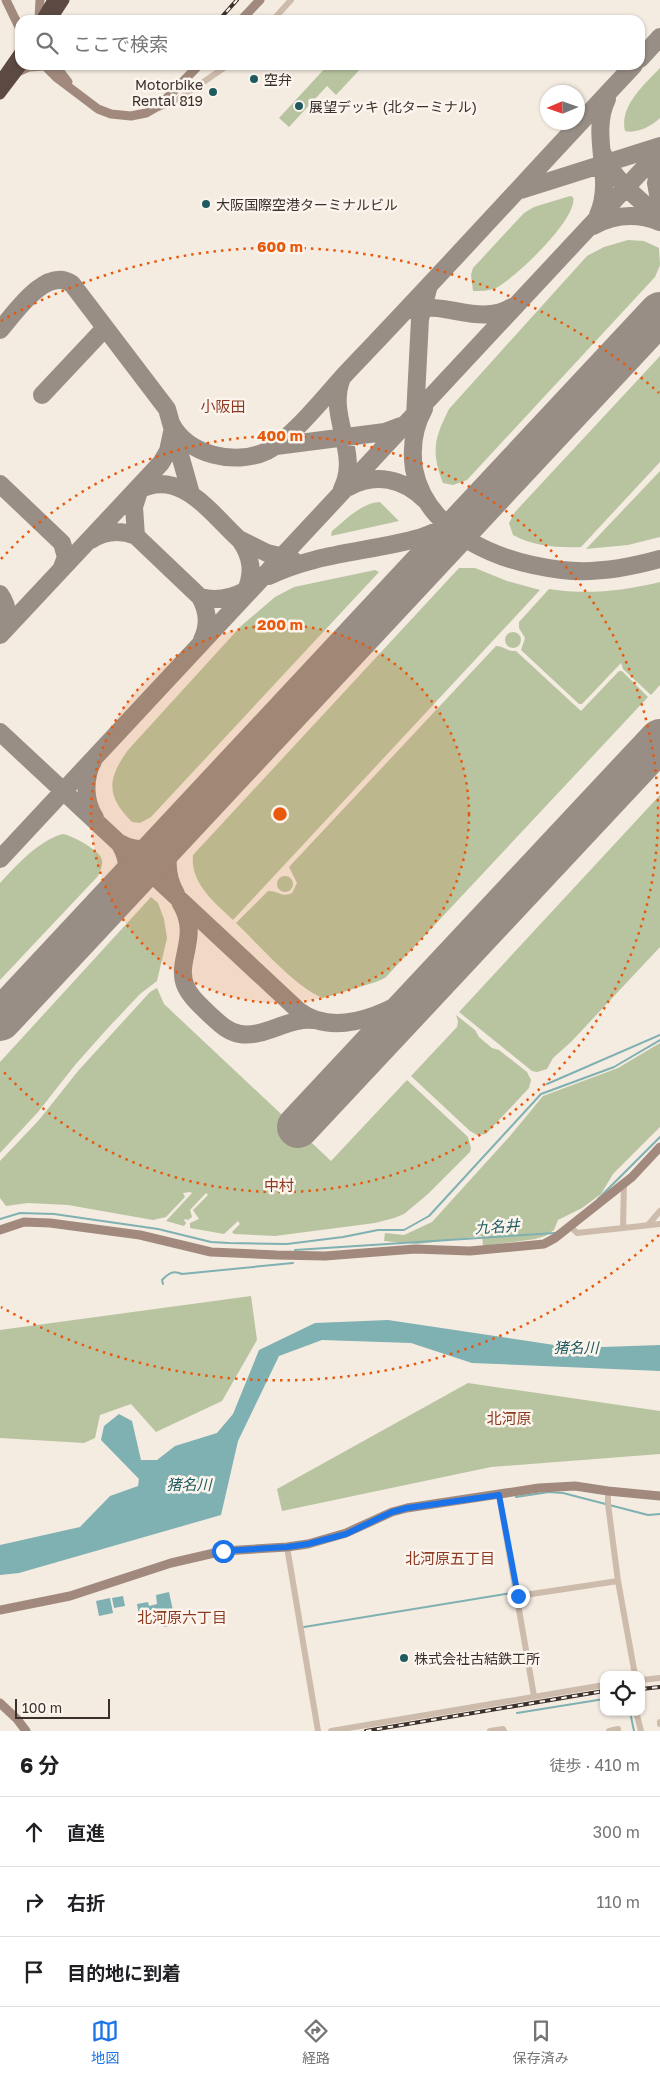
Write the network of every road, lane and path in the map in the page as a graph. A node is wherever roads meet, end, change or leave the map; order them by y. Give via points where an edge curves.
1 (6, 0) edge
2 (40, 0) edge
3 (53, 0) edge
4 (64, 0) edge
5 (260, 0) edge
6 (291, 0) edge
7 (40, 15) edge
8 (43, 15) edge
9 (54, 15) edge
10 (246, 15) edge
11 (278, 15) edge
12 (15, 19) edge
13 (15, 59) edge
14 (17, 70) edge
15 (17, 70) edge
16 (24, 70) edge
17 (48, 70) edge
18 (59, 70) edge
19 (194, 70) edge
20 (221, 70) edge
21 (12, 77) junction
22 (0, 81) edge
23 (73, 88) junction
24 (0, 90) edge
25 (0, 94) edge
26 (154, 110) junction
27 (660, 1147) edge
28 (624, 1183) junction
29 (660, 1211) edge
30 (660, 1224) edge
31 (648, 1225) junction
32 (570, 1226) junction
33 (623, 1228) junction
34 (0, 1230) edge
35 (608, 1491) junction
36 (499, 1495) junction
37 (660, 1496) edge
38 (287, 1547) junction
39 (618, 1581) junction
40 (518, 1596) junction
41 (0, 1610) edge
42 (634, 1671) edge
43 (660, 1678) edge
44 (645, 1680) edge
45 (600, 1686) edge
46 (534, 1696) junction
47 (0, 1703) edge
48 (637, 1716) edge
49 (26, 1731) edge
50 (318, 1731) edge
51 (332, 1731) edge
52 (490, 1731) edge
53 (504, 1731) edge
54 (609, 1731) edge
55 (618, 1731) edge
56 (641, 1731) edge

1 - 12 street
2 - 7 street
3 - 8 highway
4 - 9 highway
5 - 10 street
6 - 11 street
13 - 22 highway
14 - 21 street
15 - 25 highway, bridge
16 - 21 street
17 - 23 street
18 - 23 street
19 - 26 street
20 - 26 street via 176,101
21 - 24 street
23 - 26 street via 92,105 111,114 131,116
27 - 28 street
28 - 32 street
28 - 33 street
29 - 31 street
30 - 31 street
31 - 33 street
32 - 33 street via 577,1233
32 - 34 street via 544,1244 470,1251 415,1249 325,1256 211,1252 140,1235 32,1221
35 - 36 street via 575,1486
35 - 37 street
35 - 39 street
36 - 38 street via 407,1508 346,1534
36 - 40 street
38 - 41 street via 223,1551 171,1563 70,1596
38 - 50 street
39 - 40 street
39 - 42 street
40 - 46 street
43 - 44 street
45 - 46 street
46 - 51 street
47 - 49 street
48 - 56 street
52 - 53 street
54 - 55 street

